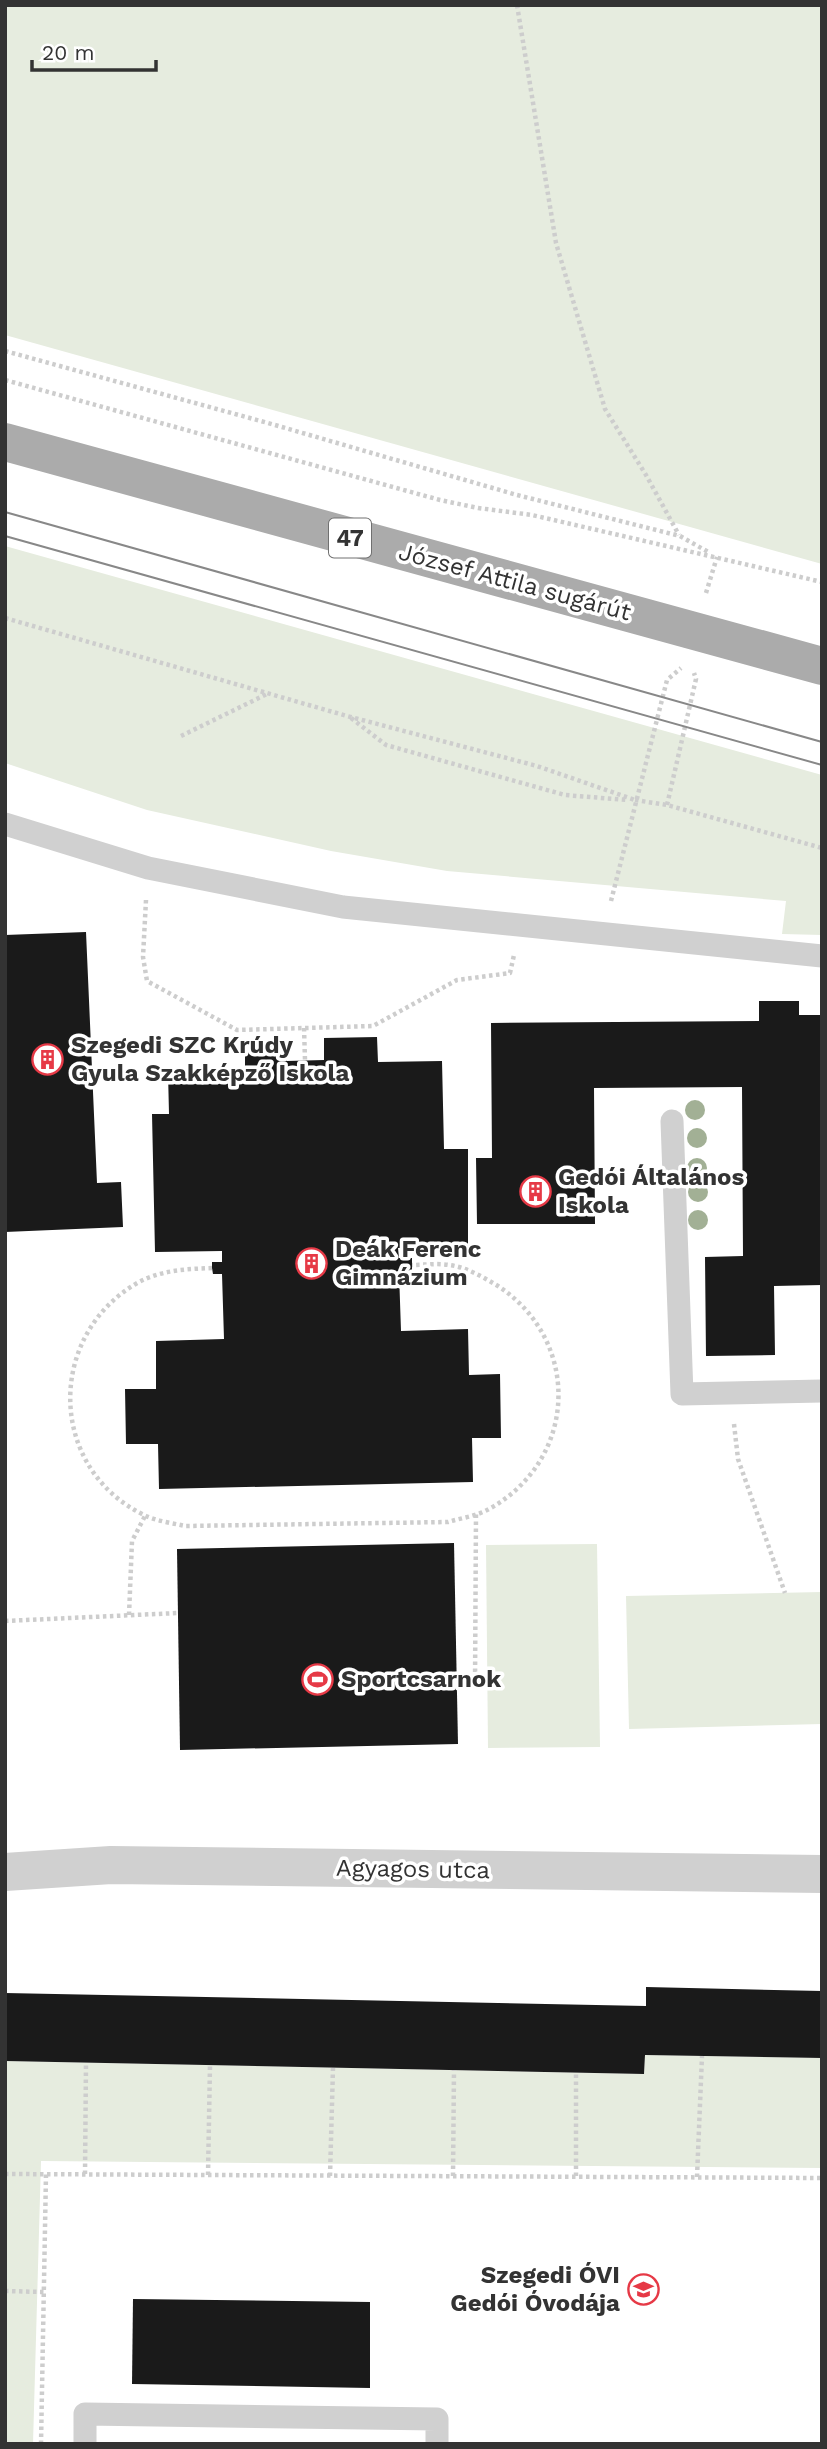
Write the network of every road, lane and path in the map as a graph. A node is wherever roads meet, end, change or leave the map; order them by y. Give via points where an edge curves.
1 (517, 5) edge
2 (5, 351) edge
3 (5, 380) edge
4 (5, 442) edge
5 (680, 536) junction
6 (717, 557) junction
7 (822, 582) edge
8 (5, 618) edge
9 (690, 660) dead end
10 (822, 666) edge
11 (693, 670) dead end
12 (268, 693) junction
13 (347, 716) junction
14 (181, 736) dead end
15 (635, 800) junction
16 (667, 805) junction
17 (5, 824) edge
18 (822, 848) edge
19 (148, 868) junction
20 (521, 926) junction
21 (603, 934) junction
22 (822, 956) edge
23 (304, 1028) junction
24 (305, 1060) dead end
25 (672, 1121) dead end
26 (412, 1265) dead end
27 (212, 1268) dead end
28 (822, 1391) edge
29 (731, 1393) junction
30 (476, 1514) junction
31 (145, 1516) junction
32 (785, 1593) dead end
33 (177, 1613) dead end
34 (129, 1615) junction
35 (5, 1621) edge
36 (475, 1686) dead end
37 (5, 1872) edge
38 (822, 1874) edge
39 (702, 2056) dead end
40 (86, 2062) dead end
41 (210, 2065) dead end
42 (333, 2067) dead end
43 (454, 2070) dead end
44 (576, 2073) dead end
45 (5, 2174) edge
46 (47, 2174) junction
47 (85, 2174) junction
48 (208, 2175) junction
49 (330, 2176) junction
50 (453, 2176) junction
51 (576, 2176) junction
52 (697, 2177) junction
53 (822, 2178) edge
54 (5, 2291) edge
55 (44, 2292) junction
56 (41, 2444) edge
57 (85, 2444) edge
58 (437, 2444) edge

1 - 5 path via 556,243 605,409
2 - 5 path via 517,495
3 - 6 path via 440,500 532,515
4 - 10 main road, József Attila sugárút / 47
5 - 6 path
6 - 7 path
8 - 12 path
9 - 15 path via 667,680
11 - 16 path via 696,679
12 - 13 path
12 - 14 path
13 - 15 path via 537,766
13 - 15 path via 386,745 565,795
15 - 16 path
15 - 21 path
16 - 18 path
17 - 19 lane
19 - 20 lane via 343,907
19 - 23 path via 142,957 147,981 237,1030
20 - 21 lane
20 - 23 path via 510,974 457,980 373,1026
21 - 22 lane
23 - 24 path
25 - 29 lane via 682,1394
26 - 30 path via 450,1265 483,1276 518,1299 543,1331 557,1371 558,1412 545,1452 521,1486
27 - 31 path via 173,1270 140,1282 106,1306 82,1340 70,1380 71,1421 84,1460 110,1493
28 - 29 lane
29 - 32 path via 738,1459
30 - 31 path via 448,1522 185,1527
30 - 36 path
31 - 34 path via 132,1541
33 - 34 path
34 - 35 path
37 - 38 street, Agyagos utca via 111,1865
39 - 52 path
40 - 47 path
41 - 48 path
42 - 49 path
43 - 50 path
44 - 51 path
45 - 46 path
46 - 47 path
46 - 55 path
47 - 48 path
48 - 49 path
49 - 50 path
50 - 51 path
51 - 52 path
52 - 53 path
54 - 55 path
55 - 56 path
57 - 58 lane via 85,2414 437,2419

